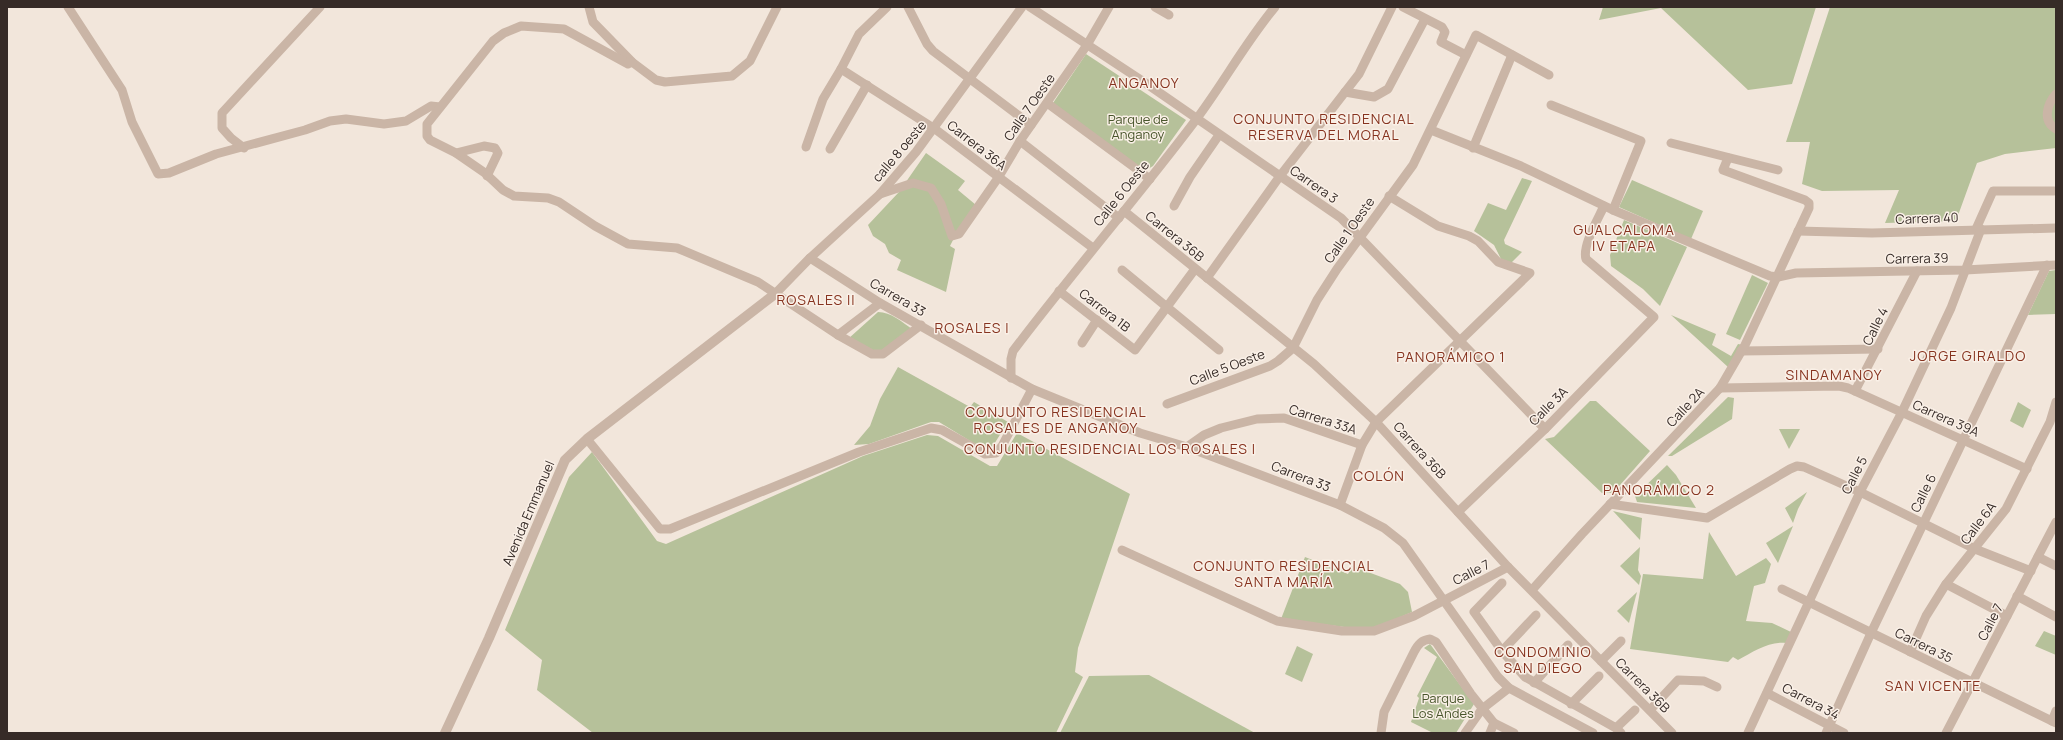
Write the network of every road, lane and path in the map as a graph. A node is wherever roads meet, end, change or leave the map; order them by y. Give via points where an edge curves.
1 (68, 7) edge
2 (320, 7) edge
3 (589, 7) edge
4 (777, 7) edge
5 (887, 7) edge
6 (908, 7) edge
7 (1022, 7) edge
8 (1030, 7) edge
9 (1110, 7) edge
10 (1155, 7) edge
11 (1275, 7) edge
12 (1392, 7) edge
13 (1403, 7) edge
14 (1169, 15) dead end
15 (1426, 19) junction
16 (1087, 46) junction
17 (1466, 55) junction
18 (1512, 55) junction
19 (632, 62) junction
20 (842, 69) junction
21 (1549, 74) dead end
22 (970, 80) junction
23 (867, 85) junction
24 (1345, 92) junction
25 (2056, 94) edge
26 (1047, 103) junction
27 (1551, 105) dead end
28 (440, 106) junction
29 (1196, 119) junction
30 (1031, 125) junction
31 (935, 129) junction
32 (2056, 129) edge
33 (1431, 130) junction
34 (1219, 135) junction
35 (1020, 141) junction
36 (1671, 143) dead end
37 (806, 147) dead end
38 (244, 148) junction
39 (1473, 148) junction
40 (830, 149) dead end
41 (456, 153) junction
42 (1728, 158) junction
43 (1778, 170) dead end
44 (487, 176) junction
45 (1280, 176) junction
46 (998, 178) junction
47 (1150, 179) junction
48 (2054, 191) dead end
49 (880, 194) junction
50 (1389, 196) junction
51 (1174, 206) dead end
52 (1608, 208) junction
53 (1122, 214) junction
54 (2056, 228) edge
55 (1978, 229) junction
56 (1798, 232) junction
57 (1360, 236) junction
58 (1093, 248) junction
59 (810, 258) junction
60 (2051, 265) edge
61 (1195, 269) junction
62 (1122, 270) dead end
63 (1965, 270) junction
64 (1917, 272) junction
65 (1778, 277) junction
66 (1207, 278) junction
67 (1059, 291) junction
68 (777, 295) junction
69 (880, 303) junction
70 (1166, 306) junction
71 (1097, 320) junction
72 (921, 325) junction
73 (838, 335) junction
74 (1459, 342) junction
75 (1082, 343) dead end
76 (1293, 348) junction
77 (1219, 350) dead end
78 (1878, 350) junction
79 (1741, 351) junction
80 (1011, 378) junction
81 (1720, 388) junction
82 (1032, 389) junction
83 (1855, 391) junction
84 (2056, 402) edge
85 (1167, 404) dead end
86 (1902, 412) junction
87 (1376, 422) junction
88 (1545, 429) junction
89 (1964, 439) junction
90 (588, 441) junction
91 (1362, 445) junction
92 (1187, 447) junction
93 (2027, 469) junction
94 (1860, 492) junction
95 (1610, 504) junction
96 (1340, 505) junction
97 (1458, 512) junction
98 (2056, 523) edge
99 (1922, 524) junction
100 (1975, 549) junction
101 (1122, 550) dead end
102 (2038, 556) junction
103 (2056, 566) edge
104 (1508, 567) junction
105 (2030, 571) junction
106 (1502, 583) dead end
107 (1946, 584) junction
108 (1782, 589) dead end
109 (1532, 590) junction
110 (2017, 596) junction
111 (1445, 600) junction
112 (1810, 601) junction
113 (1536, 615) dead end
114 (2007, 616) junction
115 (2056, 617) edge
116 (1871, 633) junction
117 (1621, 641) dead end
118 (1568, 645) dead end
119 (1502, 652) junction
120 (1910, 652) junction
121 (1601, 661) junction
122 (1600, 676) dead end
123 (1534, 683) junction
124 (1972, 683) junction
125 (1717, 687) dead end
126 (1509, 688) junction
127 (1767, 693) junction
128 (1571, 704) junction
129 (1482, 709) junction
130 (1635, 710) dead end
131 (1650, 710) junction
132 (2056, 712) edge
133 (2054, 722) edge
134 (1494, 723) junction
135 (1827, 729) edge
136 (1619, 730) edge
137 (445, 733) edge
138 (451, 733) edge
139 (1381, 733) edge
140 (1465, 733) edge
141 (1490, 733) edge
142 (1514, 733) edge
143 (1593, 733) edge
144 (1672, 733) edge
145 (1748, 733) edge
146 (1844, 733) edge
147 (1946, 733) edge

1 - 38 street via 122,90 132,122 158,174 169,173 216,154
2 - 38 street via 222,113 222,128
3 - 19 street via 593,22
4 - 19 street via 750,61 732,76 665,82 656,80
5 - 20 street via 859,34
6 - 22 street via 927,44
7 - 22 street, calle 8 oeste
8 - 16 street, Carrera 3
9 - 16 street, Calle 7 Oeste
10 - 14 street
11 - 29 street, Calle 6 Oeste
12 - 24 street via 1359,74
13 - 15 street
15 - 17 street via 1444,29 1446,32 1442,42
15 - 24 street via 1388,89 1374,97
16 - 26 street, Calle 7 Oeste
16 - 29 street, Carrera 3
17 - 18 street, Calle 1 Oeste via 1476,35
17 - 33 street, Calle 1 Oeste
18 - 21 street
18 - 39 street
19 - 28 street via 628,64 564,29 521,26 493,41
20 - 23 street, Carrera 36A
20 - 37 street via 823,99
22 - 30 street
22 - 31 street, calle 8 oeste
23 - 31 street, Carrera 36A
23 - 40 street
24 - 45 street
25 - 32 street via 2049,103 2046,114
26 - 30 street, Calle 7 Oeste
26 - 47 street
27 - 52 street via 1641,141
28 - 38 street via 431,106 406,121 384,124 346,119 330,121
28 - 41 street via 427,124 427,136
29 - 34 street, Carrera 3
29 - 47 street, Calle 6 Oeste
30 - 35 street, Calle 7 Oeste
31 - 46 street, Carrera 36A
31 - 49 street, calle 8 oeste
33 - 39 street
33 - 50 street, Calle 1 Oeste via 1413,165
34 - 45 street, Carrera 3
34 - 51 street via 1190,177
35 - 46 street, Calle 7 Oeste
35 - 53 street, Carrera 36B
36 - 42 street
39 - 52 street via 1521,166
41 - 44 street
41 - 44 street via 484,146 495,148 498,153
42 - 43 street
42 - 56 street, Calle 2A via 1722,170 1809,203
44 - 68 street via 514,196 548,198 559,202 628,244 677,248 758,282
45 - 57 street, Carrera 3 via 1341,218
45 - 66 street
46 - 49 street, Calle 7 Oeste via 956,237 952,236 941,204 931,188 913,183
46 - 58 street, Carrera 36A
47 - 53 street, Calle 6 Oeste
48 - 55 street, Calle 5 via 1993,191
49 - 59 street, calle 8 oeste
50 - 57 street, Calle 1 Oeste
50 - 74 street via 1438,226 1478,241 1498,262 1530,273
52 - 65 street via 1763,274
52 - 88 street, Calle 3A via 1590,238 1584,254 1586,260 1654,317
53 - 58 street, Calle 6 Oeste
53 - 61 street, Carrera 36B
54 - 55 street, Carrera 40
55 - 56 street, Carrera 40 via 1872,233
55 - 63 street, Calle 5
56 - 65 street, Calle 2A
57 - 74 street, Carrera 3
57 - 76 street, Calle 1 Oeste via 1318,300
58 - 67 street, Calle 6 Oeste
59 - 68 street, calle 8 oeste
59 - 69 street, Carrera 33
60 - 63 street, Carrera 39
60 - 89 street, Calle 6
61 - 66 street, Carrera 36B
61 - 70 street
62 - 70 street
63 - 64 street, Carrera 39
63 - 86 street, Calle 5
64 - 65 street, Carrera 39 via 1796,273
64 - 78 street, Calle 4
65 - 79 street, Calle 2A
66 - 76 street, Carrera 36B
67 - 71 street, Carrera 1B
67 - 80 street, Calle 6 Oeste via 1013,352
68 - 73 street
68 - 90 street, Avenida Emmanuel
69 - 72 street, Carrera 33
69 - 73 street
70 - 71 street, Carrera 1B via 1135,350
70 - 77 street
71 - 75 street
72 - 73 street via 883,354 872,354
72 - 80 street, Carrera 33
74 - 87 street
74 - 88 street, Carrera 3
76 - 85 street, Calle 5 Oeste via 1270,366
76 - 87 street, Carrera 36B via 1314,364
78 - 79 street
78 - 83 street, Calle 4
79 - 81 street, Calle 2A
80 - 82 street, Carrera 33
81 - 83 street, Carrera 39A via 1839,386
81 - 95 street, Calle 2A
82 - 90 street via 996,453 985,454 942,430 931,428 852,455 670,529 660,529
82 - 92 street, Carrera 33 via 1140,433
83 - 86 street, Carrera 39A
84 - 93 street, Calle 6A via 2050,422
86 - 89 street, Carrera 39A
86 - 94 street, Calle 5
87 - 91 street
87 - 97 street, Carrera 36B
88 - 97 street, Calle 3A
89 - 93 street, Carrera 39A
89 - 99 street, Calle 6
90 - 137 street, Avenida Emmanuel via 565,460
90 - 138 street, Avenida Emmanuel via 569,462
91 - 92 street, Carrera 33A via 1284,418 1257,419 1220,428
91 - 96 street
92 - 96 street, Carrera 33
93 - 100 street, Calle 6A via 2006,509
94 - 95 street via 1797,466 1707,518
94 - 99 street
94 - 112 street, Calle 5
95 - 109 street, Calle 2A
96 - 111 street, Carrera 33 via 1384,528 1403,543
97 - 104 street, Carrera 36B
98 - 102 street, Calle 7
99 - 100 street
99 - 116 street, Calle 6
100 - 105 street
100 - 107 street, Calle 6A
101 - 111 street, Calle 7 via 1270,618 1342,631 1374,631 1414,616
102 - 103 street
102 - 105 street, Calle 7
104 - 109 street, Carrera 36B
104 - 111 street, Calle 7
105 - 110 street, Calle 7
106 - 119 street via 1474,612
107 - 114 street
107 - 120 street, Calle 6A via 1926,616
108 - 112 street, Carrera 35
109 - 121 street, Carrera 36B
110 - 114 street, Calle 7
110 - 115 street
111 - 126 street, Carrera 33
112 - 116 street, Carrera 35
112 - 127 street, Calle 5
113 - 119 street
114 - 124 street, Calle 7
116 - 120 street, Carrera 35
116 - 135 street, Calle 6
117 - 121 street
118 - 123 street
119 - 123 street via 1516,669
120 - 124 street, Carrera 35
121 - 131 street, Carrera 36B
122 - 128 street
123 - 128 street
124 - 133 street, Carrera 35
124 - 147 street, Calle 7
125 - 131 street via 1704,681 1678,680
126 - 129 street
126 - 143 street, Carrera 33
127 - 135 street, Carrera 34
127 - 145 street, Calle 5
128 - 136 street
129 - 134 street
129 - 139 street via 1436,642 1424,640 1414,652 1384,712
129 - 140 street
130 - 136 street
131 - 144 street, Carrera 36B
132 - 133 street
134 - 141 street
134 - 142 street
135 - 146 street, Carrera 34

